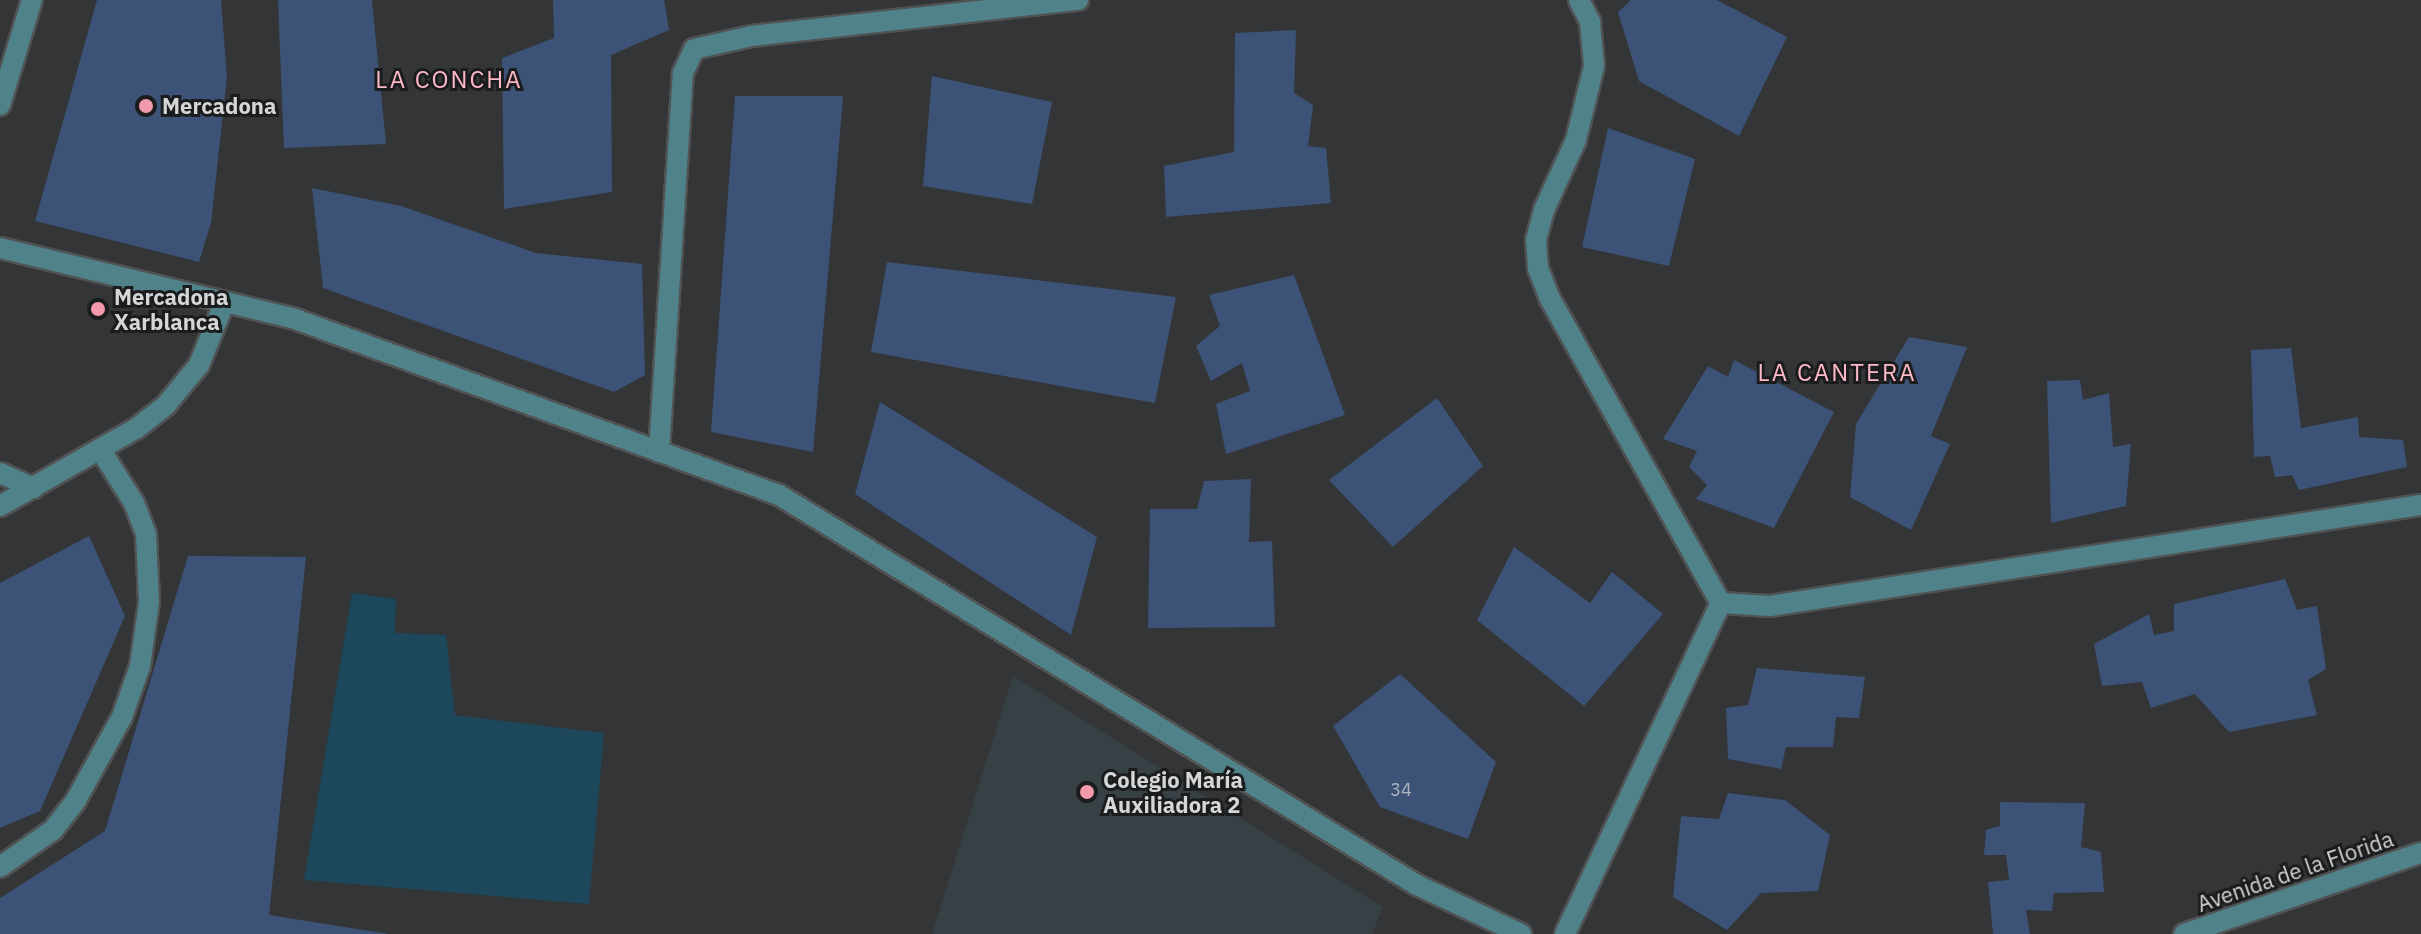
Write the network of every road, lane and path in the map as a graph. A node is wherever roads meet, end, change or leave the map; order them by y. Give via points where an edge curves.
1 (32, 0) edge
2 (1078, 0) edge
3 (1579, 0) edge
4 (984, 5) edge
5 (0, 105) edge
6 (0, 248) edge
7 (223, 306) junction
8 (100, 449) junction
9 (659, 452) junction
10 (0, 473) edge
11 (34, 488) junction
12 (2421, 505) edge
13 (0, 506) edge
14 (1721, 603) junction
15 (2421, 853) edge
16 (0, 867) edge
17 (1521, 934) edge
18 (1565, 934) edge
19 (2184, 934) edge

1 - 5 street
2 - 4 street
3 - 14 street via 1590,22 1594,66 1576,140 1544,210 1536,240 1538,268 1549,297
4 - 9 street via 706,44 686,58
6 - 7 street
7 - 8 street via 185,386 137,428
7 - 9 street via 295,319
8 - 11 street
8 - 16 street via 146,534 149,602 140,666 122,717 75,802 53,830
9 - 17 street via 779,495 1417,885
10 - 11 street
11 - 13 street
12 - 14 street via 1770,606
14 - 18 street
15 - 19 street, Avenida de la Florida

